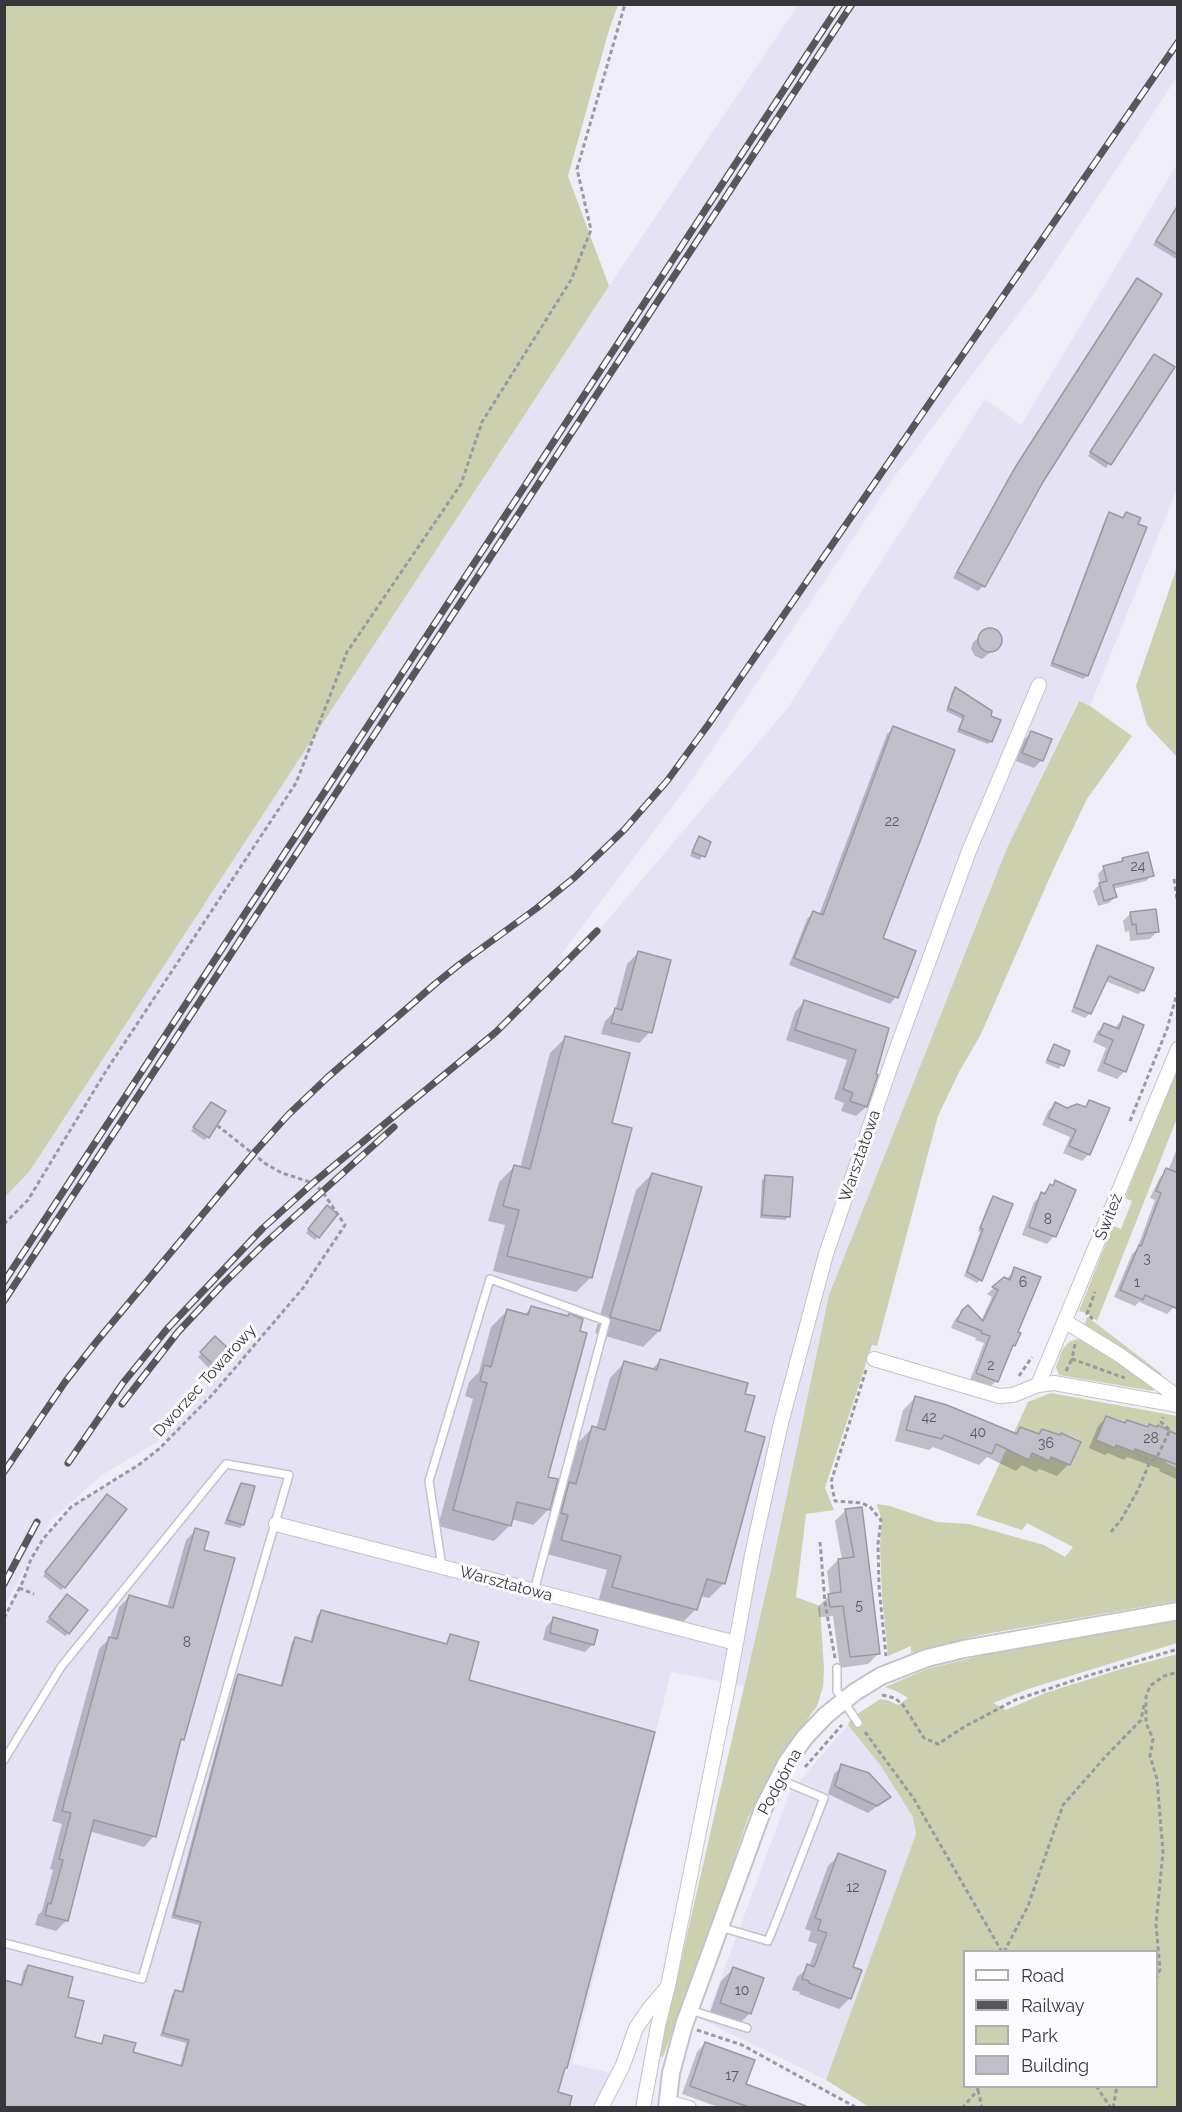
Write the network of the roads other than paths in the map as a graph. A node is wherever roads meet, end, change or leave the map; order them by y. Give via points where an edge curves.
1 (1039, 685) dead end
2 (1178, 1049) edge
3 (1066, 1322) junction
4 (874, 1359) road end
5 (1038, 1385) junction
6 (1178, 1397) edge
7 (1172, 1408) edge
8 (276, 1524) junction
9 (442, 1567) junction
10 (534, 1591) junction
11 (1178, 1611) edge
12 (736, 1643) junction
13 (837, 1668) road end
14 (843, 1701) junction
15 (858, 1723) road end
16 (4, 1760) edge
17 (778, 1779) junction
18 (720, 1926) junction
19 (4, 1943) edge
20 (668, 1986) junction
21 (687, 2018) junction
22 (747, 2028) dead end
23 (667, 2105) edge
24 (601, 2108) edge
25 (643, 2108) edge
26 (689, 2108) edge

1 - 12 street, Warsztatowa via 965,862 826,1254 779,1434
2 - 3 street, Świteź
3 - 5 street, Świteź
3 - 6 street
4 - 5 street via 999,1396
5 - 7 street via 1054,1383
8 - 9 street, Warsztatowa
8 - 16 lane via 289,1475 226,1464 61,1667
8 - 19 lane via 142,1979
9 - 10 street, Warsztatowa
9 - 10 lane via 429,1481 490,1280 606,1321
10 - 12 street, Warsztatowa
11 - 14 street, Podgórna via 927,1658 881,1676
12 - 20 street, Warsztatowa
13 - 14 lane via 837,1691
14 - 15 lane
14 - 17 street, Podgórna via 806,1737
17 - 18 street, Podgórna
17 - 18 lane via 824,1798 777,1919 768,1941
18 - 21 street, Podgórna
20 - 24 street, Warsztatowa via 636,2028
20 - 25 street, Warsztatowa
21 - 22 lane
21 - 23 street, Podgórna via 671,2073
23 - 26 street

